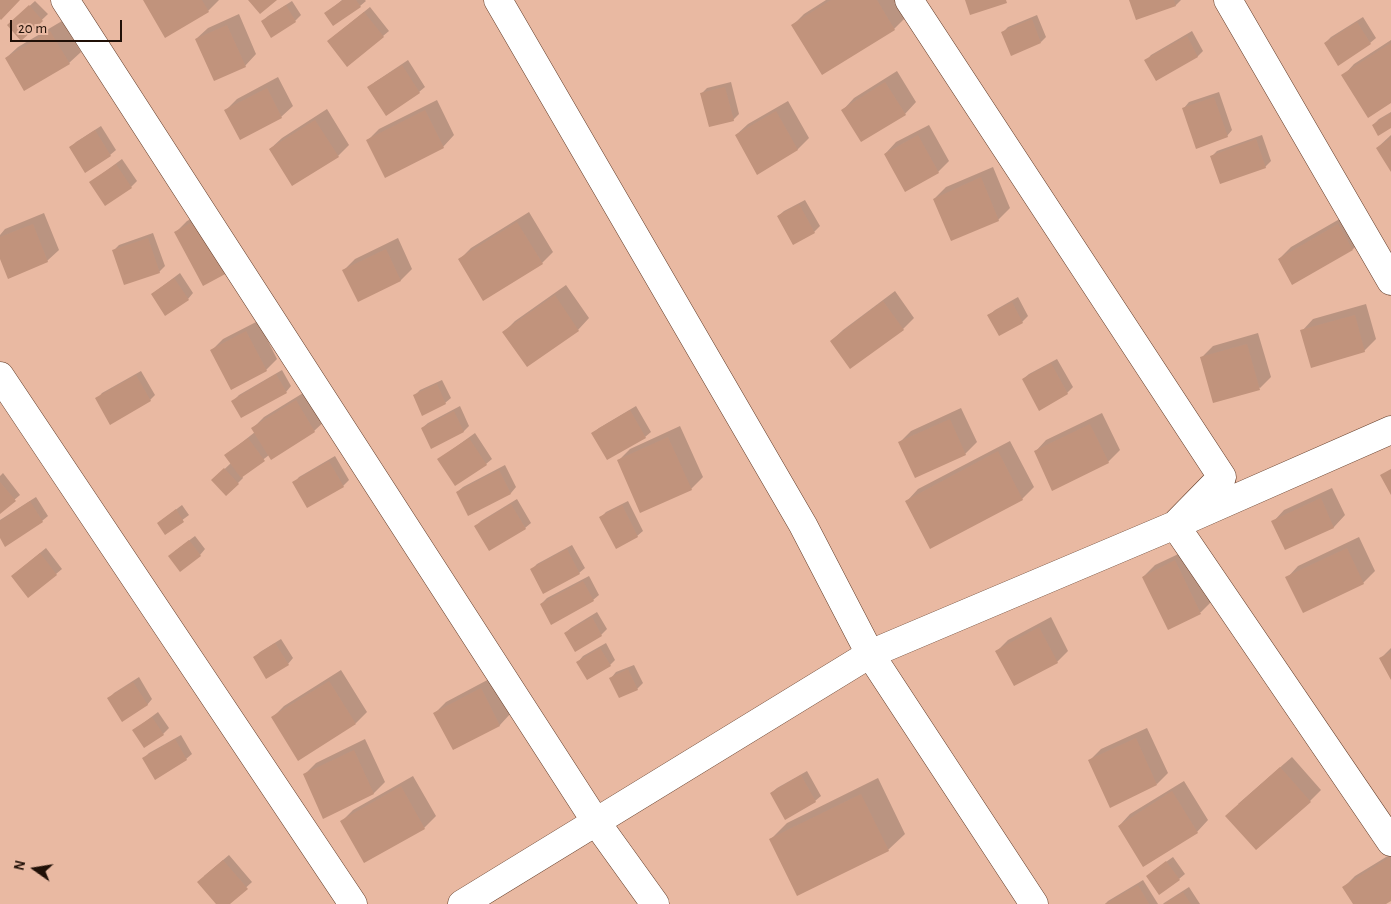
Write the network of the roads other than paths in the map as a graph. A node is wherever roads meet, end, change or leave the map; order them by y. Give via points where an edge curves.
1 (65, 0) edge
2 (498, 0) edge
3 (910, 0) edge
4 (1228, 0) edge
5 (1391, 281) edge
6 (0, 376) edge
7 (1391, 430) edge
8 (1175, 525) junction
9 (870, 654) junction
10 (596, 822) junction
11 (1391, 842) edge
12 (353, 904) edge
13 (462, 904) edge
14 (655, 904) edge
15 (1034, 904) edge

1 - 10 street
2 - 9 street via 803,525
3 - 8 street via 1222,477
4 - 5 street
6 - 12 street
7 - 8 street
8 - 9 street
8 - 11 street
9 - 10 street
9 - 15 street
10 - 13 street
10 - 14 street

